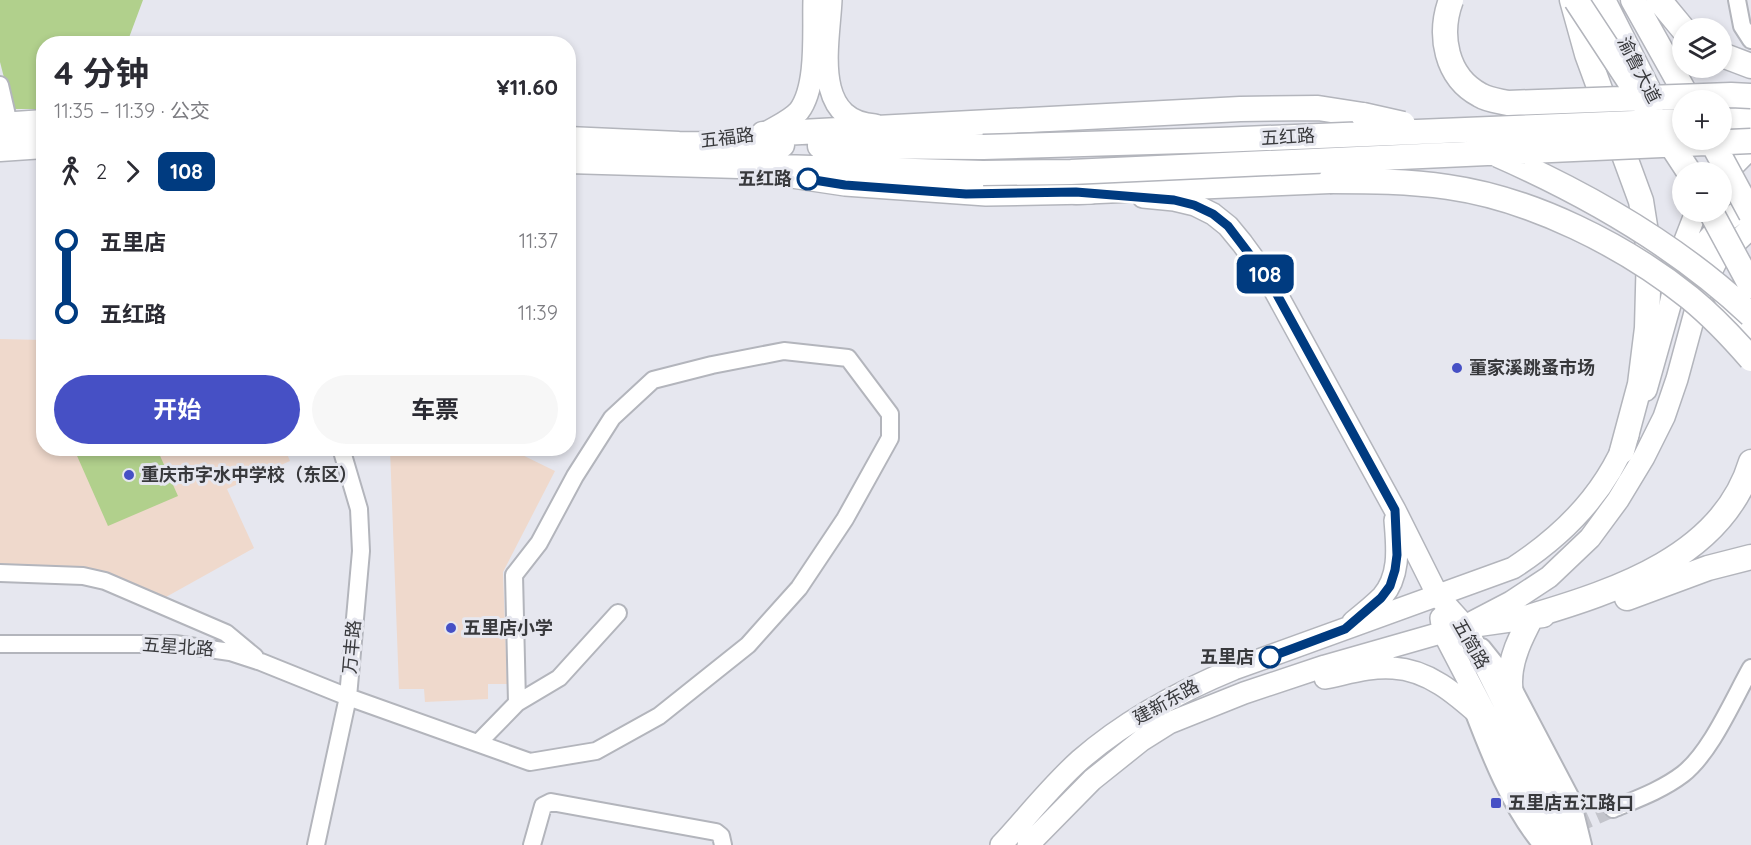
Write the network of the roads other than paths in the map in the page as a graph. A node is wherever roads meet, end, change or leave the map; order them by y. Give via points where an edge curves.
1 (814, 0) edge
2 (831, 0) edge
3 (1450, 0) edge
4 (1574, 0) edge
5 (1603, 0) edge
6 (1633, 0) edge
7 (1659, 0) edge
8 (1737, 0) edge
9 (1674, 18) edge
10 (1653, 34) junction
11 (1751, 40) edge
12 (1732, 59) edge
13 (1751, 66) edge
14 (0, 85) edge
15 (1684, 90) edge
16 (1691, 90) edge
17 (1751, 96) edge
18 (1751, 118) edge
19 (1732, 119) edge
20 (1672, 121) edge
21 (36, 122) edge
22 (4, 124) edge
23 (898, 127) junction
24 (763, 134) junction
25 (576, 139) edge
26 (1751, 141) edge
27 (679, 144) junction
28 (36, 147) edge
29 (1751, 148) edge
30 (0, 149) edge
31 (1716, 150) edge
32 (1731, 150) edge
33 (576, 161) edge
34 (1683, 162) edge
35 (1685, 162) edge
36 (729, 167) junction
37 (1732, 167) edge
38 (1751, 179) edge
39 (1076, 192) junction
40 (1751, 203) edge
41 (1751, 214) edge
42 (1692, 222) edge
43 (1716, 222) edge
44 (1751, 228) edge
45 (1719, 285) junction
46 (1751, 286) edge
47 (1670, 304) junction
48 (1751, 315) edge
49 (1751, 350) edge
50 (1751, 359) edge
51 (1622, 451) junction
52 (343, 456) edge
53 (1751, 462) edge
54 (1395, 510) junction
55 (1590, 538) junction
56 (1751, 556) edge
57 (0, 573) edge
58 (1438, 596) junction
59 (618, 613) dead end
60 (1532, 616) junction
61 (1345, 629) junction
62 (1454, 629) junction
63 (0, 644) edge
64 (261, 662) junction
65 (1325, 666) junction
66 (1751, 668) edge
67 (1510, 682) junction
68 (1244, 693) junction
69 (348, 698) junction
70 (517, 703) junction
71 (1472, 709) junction
72 (1491, 724) junction
73 (1516, 729) junction
74 (477, 743) junction
75 (1612, 810) tunnel mouth
76 (316, 845) edge
77 (532, 845) edge
78 (723, 845) edge
79 (1001, 845) edge
80 (1028, 845) edge
81 (1542, 845) edge
82 (1554, 845) edge
83 (1575, 845) edge
84 (1583, 845) edge

1 - 24 main road, 五福路 via 811,79 806,96 799,111
2 - 23 main road via 827,79 833,98 841,111 855,121
3 - 17 highway, bridge via 1444,20 1449,59 1460,81 1482,96 1508,103
4 - 34 highway, bridge
4 - 51 highway via 1587,54 1641,201 1649,251 1647,328 1640,384
5 - 35 highway, 渝鲁大道, bridge
6 - 10 highway, 渝鲁大道
7 - 9 highway
8 - 11 street via 1742,26
10 - 15 highway, 渝鲁大道
10 - 16 highway
12 - 13 highway
14 - 22 street
18 - 19 highway
20 - 27 highway, 五红路, bridge via 983,147
21 - 22 highway
23 - 24 highway
23 - 45 highway, bridge via 1240,109 1318,108 1363,115 1472,144 1535,171 1619,218
24 - 27 main road, 五福路
25 - 27 highway, 五红路
26 - 36 highway, 五红路, bridge via 1083,171 983,173
28 - 30 highway
29 - 37 main road
31 - 41 highway, bridge
32 - 38 highway
33 - 36 highway, 五红路
36 - 39 main road, 五红路 via 867,187 986,195
39 - 50 highway, bridge via 1386,181 1450,187 1507,201 1560,219 1644,265 1690,298
39 - 54 main road, 五红路 via 1174,200 1213,214 1228,226 1269,280
40 - 47 main road, bridge via 1712,233 1696,253
42 - 47 main road
43 - 46 highway, bridge
44 - 55 main road via 1717,260 1700,294 1664,417 1618,500
45 - 48 highway, bridge
45 - 49 highway, bridge
47 - 51 main road, 建新东路 via 1651,379
51 - 58 main road, 建新东路 via 1598,491 1543,549 1513,568
52 - 69 street, 万丰路 via 361,528
53 - 60 highway via 1727,511 1679,555 1581,601
54 - 58 main road, 五红路
54 - 61 main road via 1397,555 1390,586
55 - 60 main road
55 - 62 main road, 建新东路 via 1549,577 1511,602
56 - 60 highway via 1618,601
57 - 64 street via 105,580 226,633
58 - 61 main road, 建新东路
58 - 62 main road, 五简路
59 - 70 street via 559,678
60 - 62 highway
60 - 67 highway via 1513,657
61 - 65 main road via 1355,634 1354,648
61 - 79 main road, 建新东路 via 1196,685 1131,721 1079,761
62 - 65 main road, 建新东路
62 - 67 street
62 - 71 street
62 - 72 main road, 五简路
62 - 73 main road, 五简路
63 - 64 street, 五星北路 via 175,644 230,652
64 - 69 street, 五星北路
65 - 68 main road, 建新东路
66 - 75 street via 1703,754 1685,773
67 - 73 highway
67 - 84 street via 1572,800
68 - 71 main road via 1393,668 1424,676
68 - 80 main road, 建新东路 via 1169,723 1142,740 1092,780
69 - 74 street, 五星北路
69 - 76 street, 万丰路
70 - 74 street
70 - 74 street, 五星北路 via 514,575 539,543 612,418 653,380 712,365 784,351 848,358 890,414 890,438 845,519 799,588 748,645 659,716 596,751 530,762
71 - 72 main road
71 - 81 street via 1523,820
72 - 82 main road, 五简路
73 - 83 main road, 五简路
77 - 78 street via 543,806 551,802 716,832

